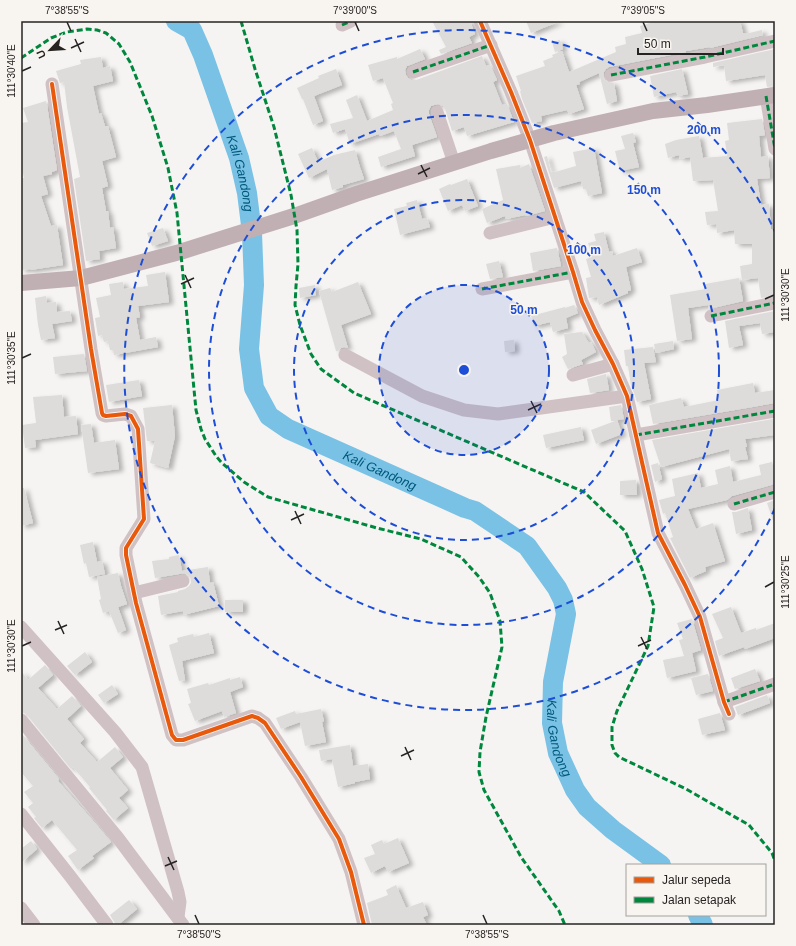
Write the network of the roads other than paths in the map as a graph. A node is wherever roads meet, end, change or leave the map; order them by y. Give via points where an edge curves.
1 (480, 21) edge
2 (775, 41) edge
3 (491, 45) junction
4 (413, 72) dead end
5 (611, 75) dead end
6 (52, 84) dead end
7 (771, 96) edge
8 (437, 112) dead end
9 (530, 140) junction
10 (775, 149) edge
11 (454, 163) junction
12 (555, 217) junction
13 (490, 233) dead end
14 (573, 272) junction
15 (81, 278) junction
16 (21, 283) edge
17 (482, 289) dead end
18 (775, 304) edge
19 (710, 316) dead end
20 (345, 355) dead end
21 (613, 364) junction
22 (573, 375) dead end
23 (627, 396) junction
24 (775, 411) edge
25 (636, 435) junction
26 (775, 492) edge
27 (734, 504) dead end
28 (183, 581) dead end
29 (134, 593) junction
30 (21, 627) edge
31 (775, 684) edge
32 (21, 720) edge
33 (21, 814) edge
34 (21, 908) edge
35 (180, 921) edge
36 (34, 925) edge
37 (107, 925) edge
38 (364, 925) edge

1 - 3 street
2 - 5 street
3 - 4 street
3 - 9 street
6 - 15 street
7 - 9 main road via 653,111
7 - 10 street
8 - 11 street
9 - 11 main road
9 - 12 street
11 - 15 main road via 180,252
12 - 13 street
12 - 14 street
14 - 17 street
14 - 21 street via 585,309
15 - 16 main road
15 - 29 street via 102,413 106,416 130,416 138,429 144,519 126,548
18 - 19 street
20 - 23 street via 422,396 464,410 498,414
21 - 22 street
21 - 23 street
23 - 25 street
24 - 25 street
25 - 31 street via 658,533 700,616 726,708
26 - 27 street
28 - 29 street
29 - 38 street via 172,734 176,740 183,740 252,716 265,723 339,839 351,872
30 - 35 street via 115,732 142,767 178,892
32 - 35 street via 118,838
33 - 37 street
34 - 36 street

